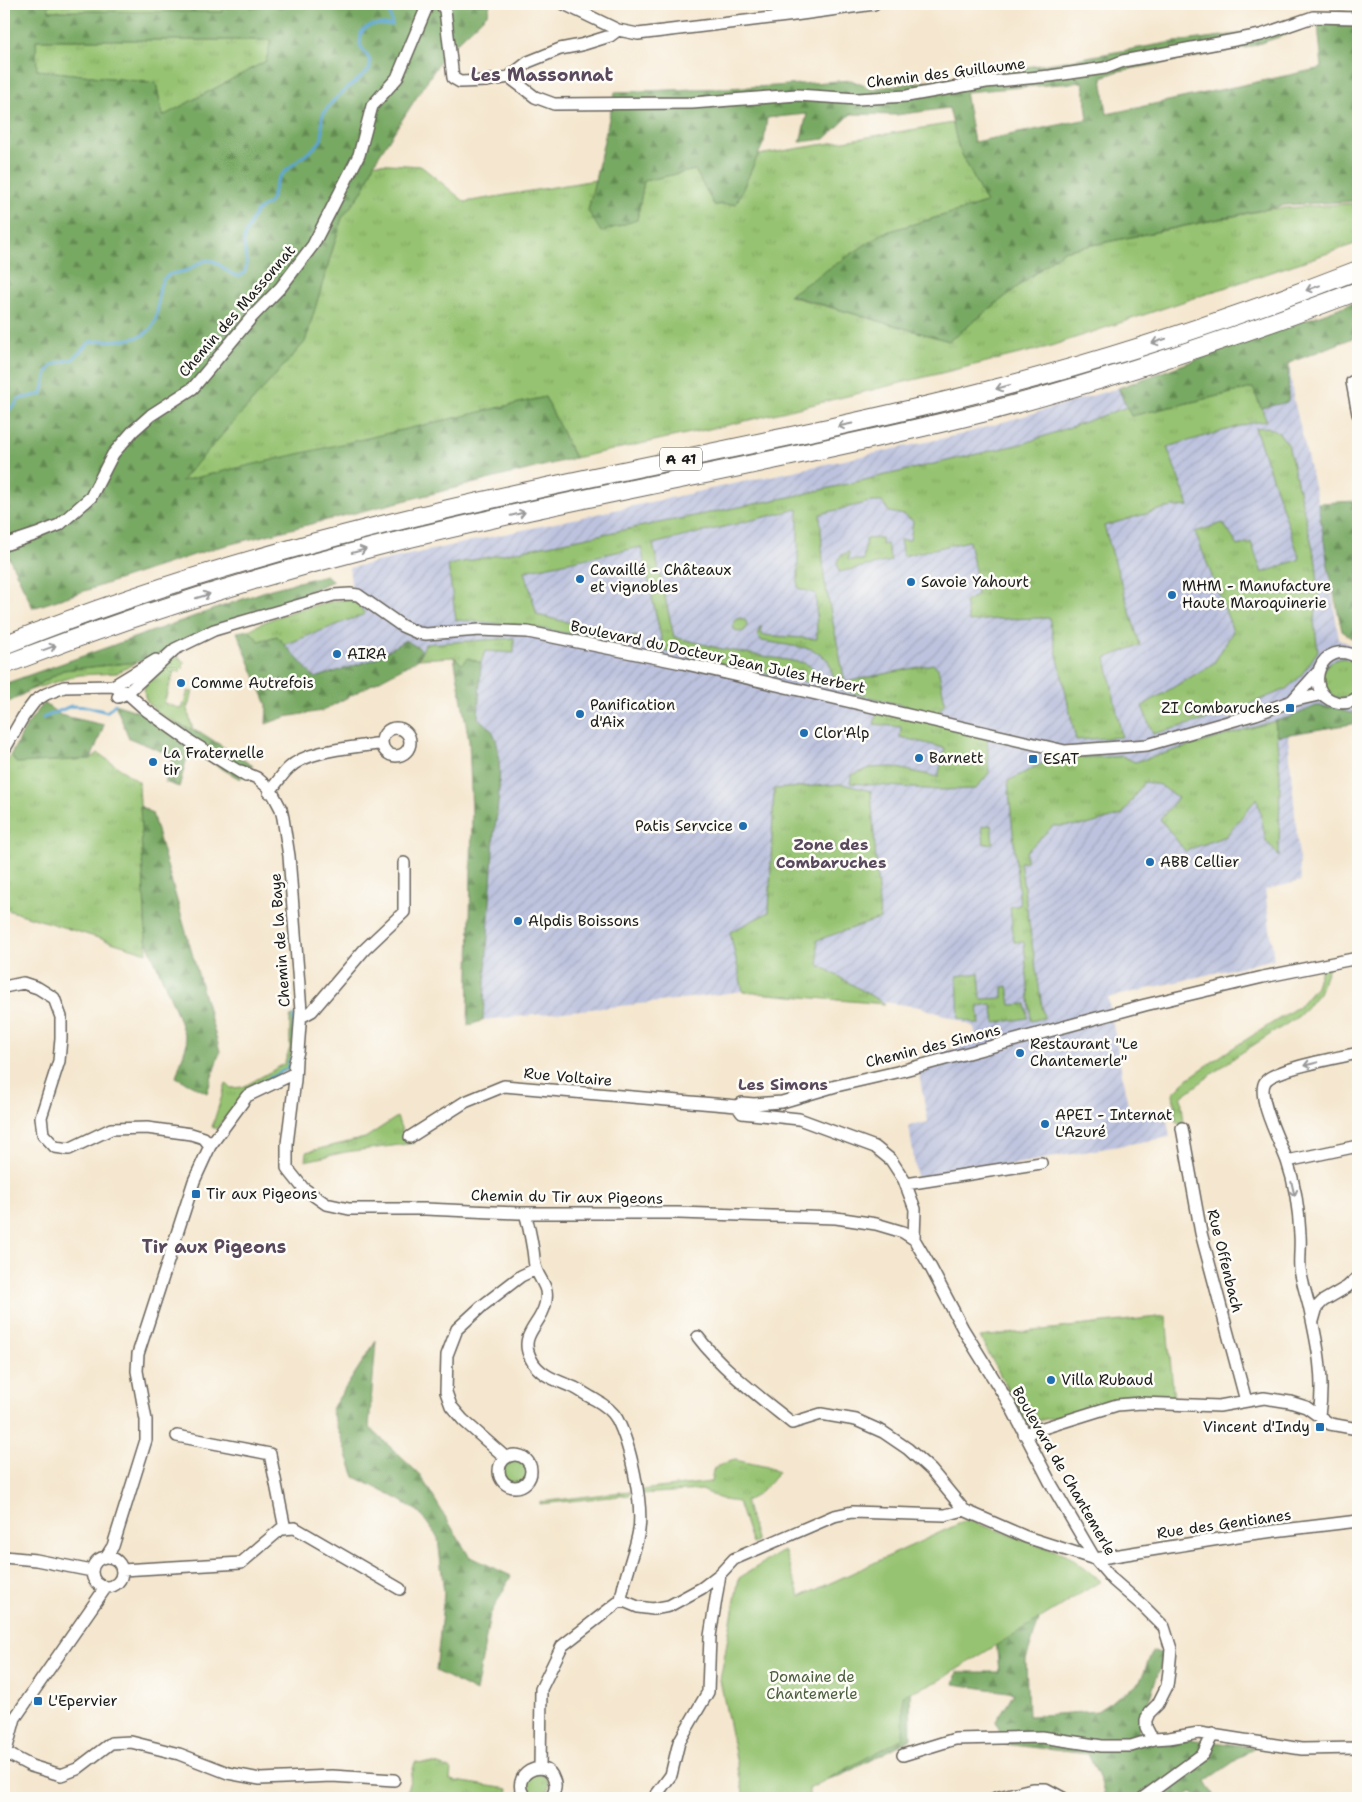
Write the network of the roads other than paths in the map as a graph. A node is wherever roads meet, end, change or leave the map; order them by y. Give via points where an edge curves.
1 (428, 4) edge
2 (442, 4) edge
3 (564, 4) edge
4 (874, 4) edge
5 (1358, 18) edge
6 (618, 30) junction
7 (509, 77) junction
8 (1358, 270) edge
9 (1358, 291) edge
10 (1352, 382) dead end
11 (1358, 414) edge
12 (4, 545) edge
13 (4, 645) edge
14 (1358, 658) edge
15 (4, 665) edge
16 (1317, 673) junction
17 (119, 692) junction
18 (1324, 694) junction
19 (1358, 697) edge
20 (1292, 700) junction
21 (382, 743) dead end
22 (5, 745) edge
23 (268, 789) junction
24 (404, 863) dead end
25 (1358, 958) edge
26 (4, 987) edge
27 (304, 1013) junction
28 (1358, 1054) edge
29 (292, 1080) junction
30 (737, 1106) junction
31 (1182, 1128) dead end
32 (410, 1137) dead end
33 (210, 1146) junction
34 (1358, 1146) edge
35 (1287, 1162) junction
36 (1041, 1163) dead end
37 (906, 1184) junction
38 (530, 1214) junction
39 (915, 1214) junction
40 (903, 1232) junction
41 (914, 1239) junction
42 (536, 1269) junction
43 (1358, 1277) edge
44 (1305, 1292) junction
45 (1323, 1301) junction
46 (1312, 1322) junction
47 (698, 1337) dead end
48 (1322, 1376) junction
49 (1246, 1401) junction
50 (1306, 1408) junction
51 (1319, 1415) junction
52 (1358, 1429) edge
53 (1024, 1434) junction
54 (176, 1436) dead end
55 (505, 1457) dead end
56 (964, 1510) junction
57 (1358, 1521) edge
58 (285, 1528) junction
59 (4, 1557) edge
60 (109, 1557) junction
61 (1095, 1559) junction
62 (122, 1570) junction
63 (92, 1571) junction
64 (720, 1574) junction
65 (102, 1586) junction
66 (400, 1589) dead end
67 (622, 1600) junction
68 (1208, 1734) junction
69 (1154, 1739) junction
70 (1358, 1748) edge
71 (903, 1755) dead end
72 (5, 1756) edge
73 (540, 1768) junction
74 (394, 1780) dead end
75 (526, 1798) edge
76 (550, 1798) edge
77 (654, 1798) edge
78 (995, 1798) edge
79 (1063, 1798) edge
80 (1143, 1798) edge

1 - 12 street, Chemin des Massonnat via 397,78 372,106 359,155 313,245 281,287 193,388 133,430 113,454 91,497 59,524
2 - 7 street via 453,78 460,82
3 - 6 street
4 - 6 street via 638,34
5 - 7 street, Chemin des Guillaume via 1313,16 1262,35 1123,61 1105,68 986,82 907,96 857,99 798,95 692,103 554,104 535,97
6 - 7 street via 610,36 560,49 528,62
8 -> 13 highway, A 41 via 1196,329 1047,375 864,420 374,527 204,574
15 -> 9 highway, A 41 via 161,608 376,547 520,513 858,442 1056,393 1208,346
10 - 11 street
14 - 16 street, Boulevard du Docteur Jean Jules Herbert via 1346,652 1332,654
16 - 18 street via 1317,681
16 - 20 street, Boulevard du Docteur Jean Jules Herbert
17 - 20 street, Boulevard du Docteur Jean Jules Herbert via 175,649 214,630 324,597 350,594 366,599 402,626 418,633 528,632 682,663 1065,750 1147,745 1256,714
17 - 22 street via 64,687 46,694 35,702
17 - 23 street via 190,742
18 - 19 street via 1342,703
18 - 20 street
21 - 23 street via 307,757 288,769
23 - 27 street, Chemin de la Baye via 283,818
24 - 27 street via 404,912
25 - 30 street, Chemin des Simons via 1145,1005 782,1102 742,1103
26 - 33 street via 23,983 38,988 54,998 61,1017 59,1061 41,1117 43,1134 55,1146 69,1149 111,1129 146,1128 191,1134 204,1138
27 - 29 street, Chemin de la Baye
28 -> 35 street via 1287,1070 1271,1075 1265,1082 1266,1107
29 - 33 street via 246,1096
29 - 38 street, Chemin du Tir aux Pigeons via 288,1168 303,1188 326,1204 349,1208
30 - 32 street, Rue Voltaire via 504,1086 465,1102
30 - 37 street via 747,1115 799,1119 875,1147 892,1160
31 - 49 street, Rue Offenbach via 1201,1233
33 - 60 street via 194,1181 138,1354 137,1371 146,1420 146,1440
34 - 35 street
35 -> 44 street via 1296,1202 1300,1270
36 - 37 street
37 - 39 street
38 - 40 street, Chemin du Tir aux Pigeons via 678,1213 836,1218
38 - 42 street
39 - 40 street
39 - 41 street
40 - 41 street, Chemin du Tir aux Pigeons
41 - 53 street, Boulevard de Chantemerle
42 - 55 street via 521,1276 457,1329 447,1355 446,1392 451,1406
42 - 67 street via 546,1286 546,1304 529,1332 526,1345 531,1360 552,1378 606,1406 616,1418 624,1438 637,1492 639,1519 636,1543 623,1583
43 - 45 street
44 - 45 street
44 - 46 street
45 - 46 street via 1317,1307
46 - 48 street
47 - 56 street via 707,1349 792,1423 820,1414 856,1420 883,1432 931,1470
48 - 50 street via 1315,1396
48 - 51 street
49 - 50 street via 1264,1398
49 - 53 street via 1219,1406 1141,1402 1117,1405
50 - 51 street
51 - 52 street via 1330,1424
53 - 61 street, Boulevard de Chantemerle
54 - 58 street via 270,1454
56 - 61 street via 1026,1536
56 - 64 street via 945,1515 852,1512 834,1516 734,1559
57 - 61 street, Rue des Gentianes via 1250,1534
58 - 62 street via 241,1563
58 - 66 street via 295,1528
59 - 63 street
60 - 62 street via 119,1563
60 - 63 street via 95,1563
61 - 69 street, Boulevard de Chantemerle via 1164,1627 1171,1649 1167,1686 1146,1720 1146,1727
62 - 65 street via 118,1582
63 - 65 street via 94,1581
64 - 67 street via 669,1606 653,1609
64 - 77 street via 710,1636 708,1692 680,1742 671,1775
65 - 72 street via 96,1600 15,1718
67 - 73 street via 562,1646 541,1689
68 - 69 street
68 - 70 street via 1302,1749
68 - 80 street via 1203,1754
69 - 71 street via 1131,1746 1112,1746 1042,1737 955,1739
72 - 74 street via 60,1775 76,1769 111,1743 131,1742 179,1754 228,1773 260,1779 332,1776
73 - 75 street via 529,1771 522,1780 521,1791
73 - 76 street via 554,1778 555,1789
78 - 79 street via 1032,1789 1046,1789

